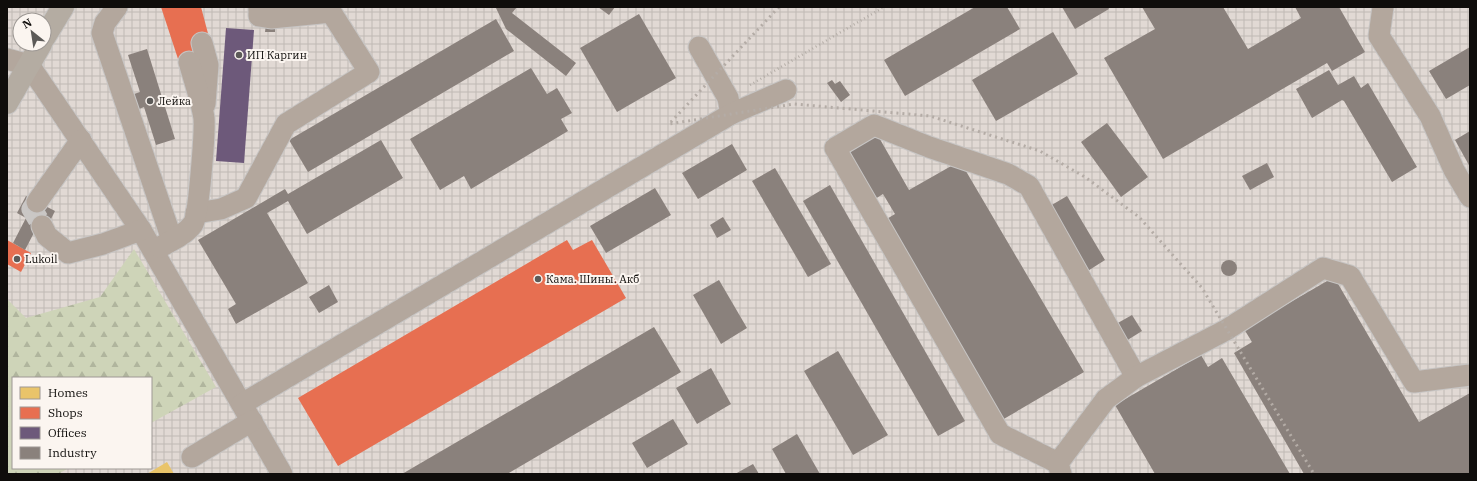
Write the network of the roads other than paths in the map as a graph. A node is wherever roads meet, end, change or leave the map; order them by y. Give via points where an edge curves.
1 (63, 7) edge
2 (117, 7) edge
3 (259, 7) edge
4 (1383, 7) edge
5 (52, 25) edge
6 (202, 44) dead end
7 (699, 47) dead end
8 (36, 52) edge
9 (7, 59) edge
10 (189, 62) dead end
11 (29, 65) junction
12 (786, 90) dead end
13 (7, 103) edge
14 (730, 106) junction
15 (204, 119) junction
16 (80, 140) junction
17 (1470, 197) edge
18 (37, 202) tunnel mouth
19 (196, 213) junction
20 (42, 226) tunnel mouth
21 (141, 230) junction
22 (172, 240) junction
23 (154, 251) junction
24 (1470, 375) edge
25 (1136, 377) junction
26 (247, 413) junction
27 (192, 457) dead end
28 (1060, 468) edge
29 (282, 474) edge

1 - 5 main road
2 - 22 street via 105,23 102,33
3 - 19 street via 259,16 271,18 331,12 369,72 286,124 246,198 221,209
4 - 17 street via 1379,36 1430,116 1454,170
6 - 15 street via 208,65
7 - 14 street
8 - 11 main road
9 - 11 street
10 - 15 street
11 - 13 main road
11 - 16 street
12 - 14 street
14 - 26 street
15 - 19 street
16 - 18 street
16 - 21 street
19 - 22 street via 193,224
20 - 21 street via 47,236 68,253
21 - 23 street
22 - 23 street
23 - 26 street
24 - 25 street via 1414,382 1350,276 1323,268 1226,330
25 - 28 street via 1106,399
25 - 28 street via 1029,186 1008,174 874,125 835,148 1000,434
26 - 27 street
26 - 29 street

